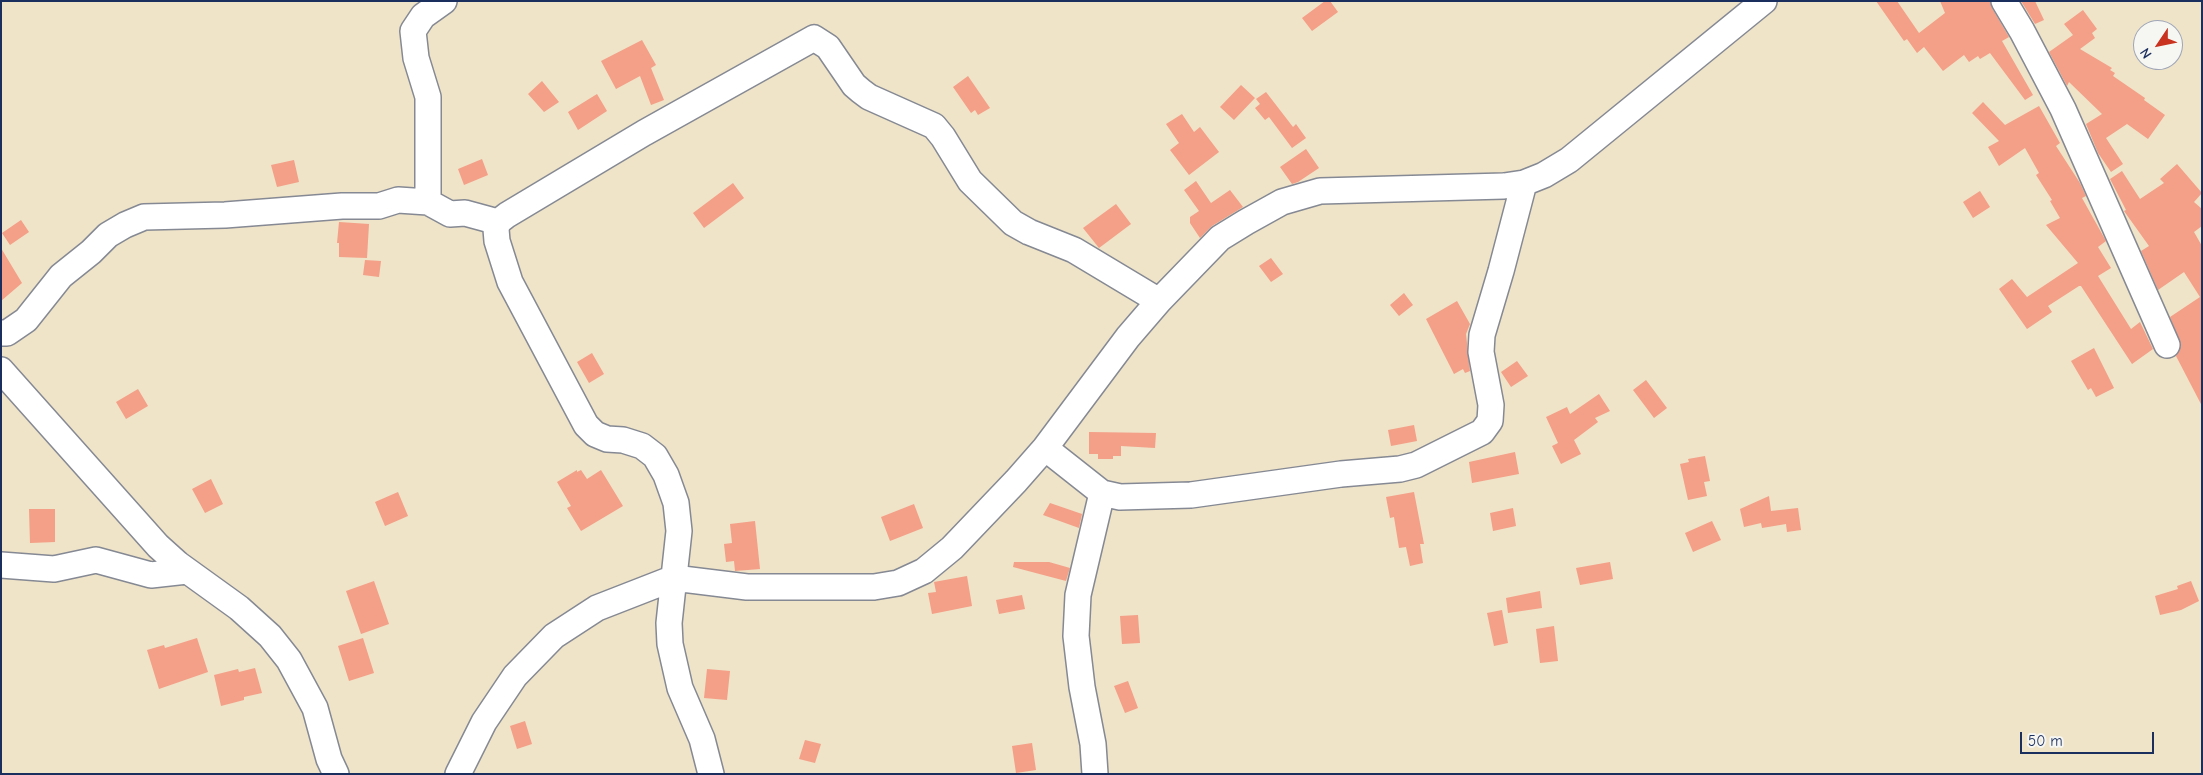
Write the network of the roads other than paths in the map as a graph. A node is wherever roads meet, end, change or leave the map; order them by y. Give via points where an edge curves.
1 (444, 1) edge
2 (1764, 1) edge
3 (2004, 1) edge
4 (1524, 183) junction
5 (428, 202) junction
6 (498, 222) junction
7 (1159, 301) junction
8 (1, 334) edge
9 (2167, 345) dead end
10 (1, 370) edge
11 (1044, 448) junction
12 (1102, 493) junction
13 (1, 565) edge
14 (187, 571) junction
15 (674, 578) junction
16 (336, 774) edge
17 (458, 774) edge
18 (711, 774) edge
19 (1095, 774) edge

1 - 5 street via 423,16 413,32 416,58 428,97
2 - 4 street via 1569,160 1544,176
3 - 9 street via 2063,109
4 - 7 street via 1320,191 1282,202 1220,238
4 - 12 street via 1482,335 1491,405 1490,421 1482,432 1416,465 1400,469 1190,495 1120,497
5 - 6 street via 450,214 465,213
5 - 8 street via 398,200 379,206 144,217 108,235 61,276 26,320
6 - 7 street via 644,133 814,38 828,46 854,85 869,97 934,126 970,181 1013,223 1074,250
6 - 15 street via 497,241 510,282 586,425 607,440 623,440 642,446 655,456 666,475 676,503 679,531
7 - 11 street
10 - 14 street via 158,546
11 - 12 street
11 - 15 street via 952,548 924,571 898,583 874,587 748,587
12 - 19 street via 1078,595 1076,636
13 - 14 street via 54,569 96,560 151,575
14 - 16 street via 239,608 270,636 289,660 315,708
15 - 17 street via 597,608 554,636 515,676 484,722
15 - 18 street via 669,623 674,667 702,739

